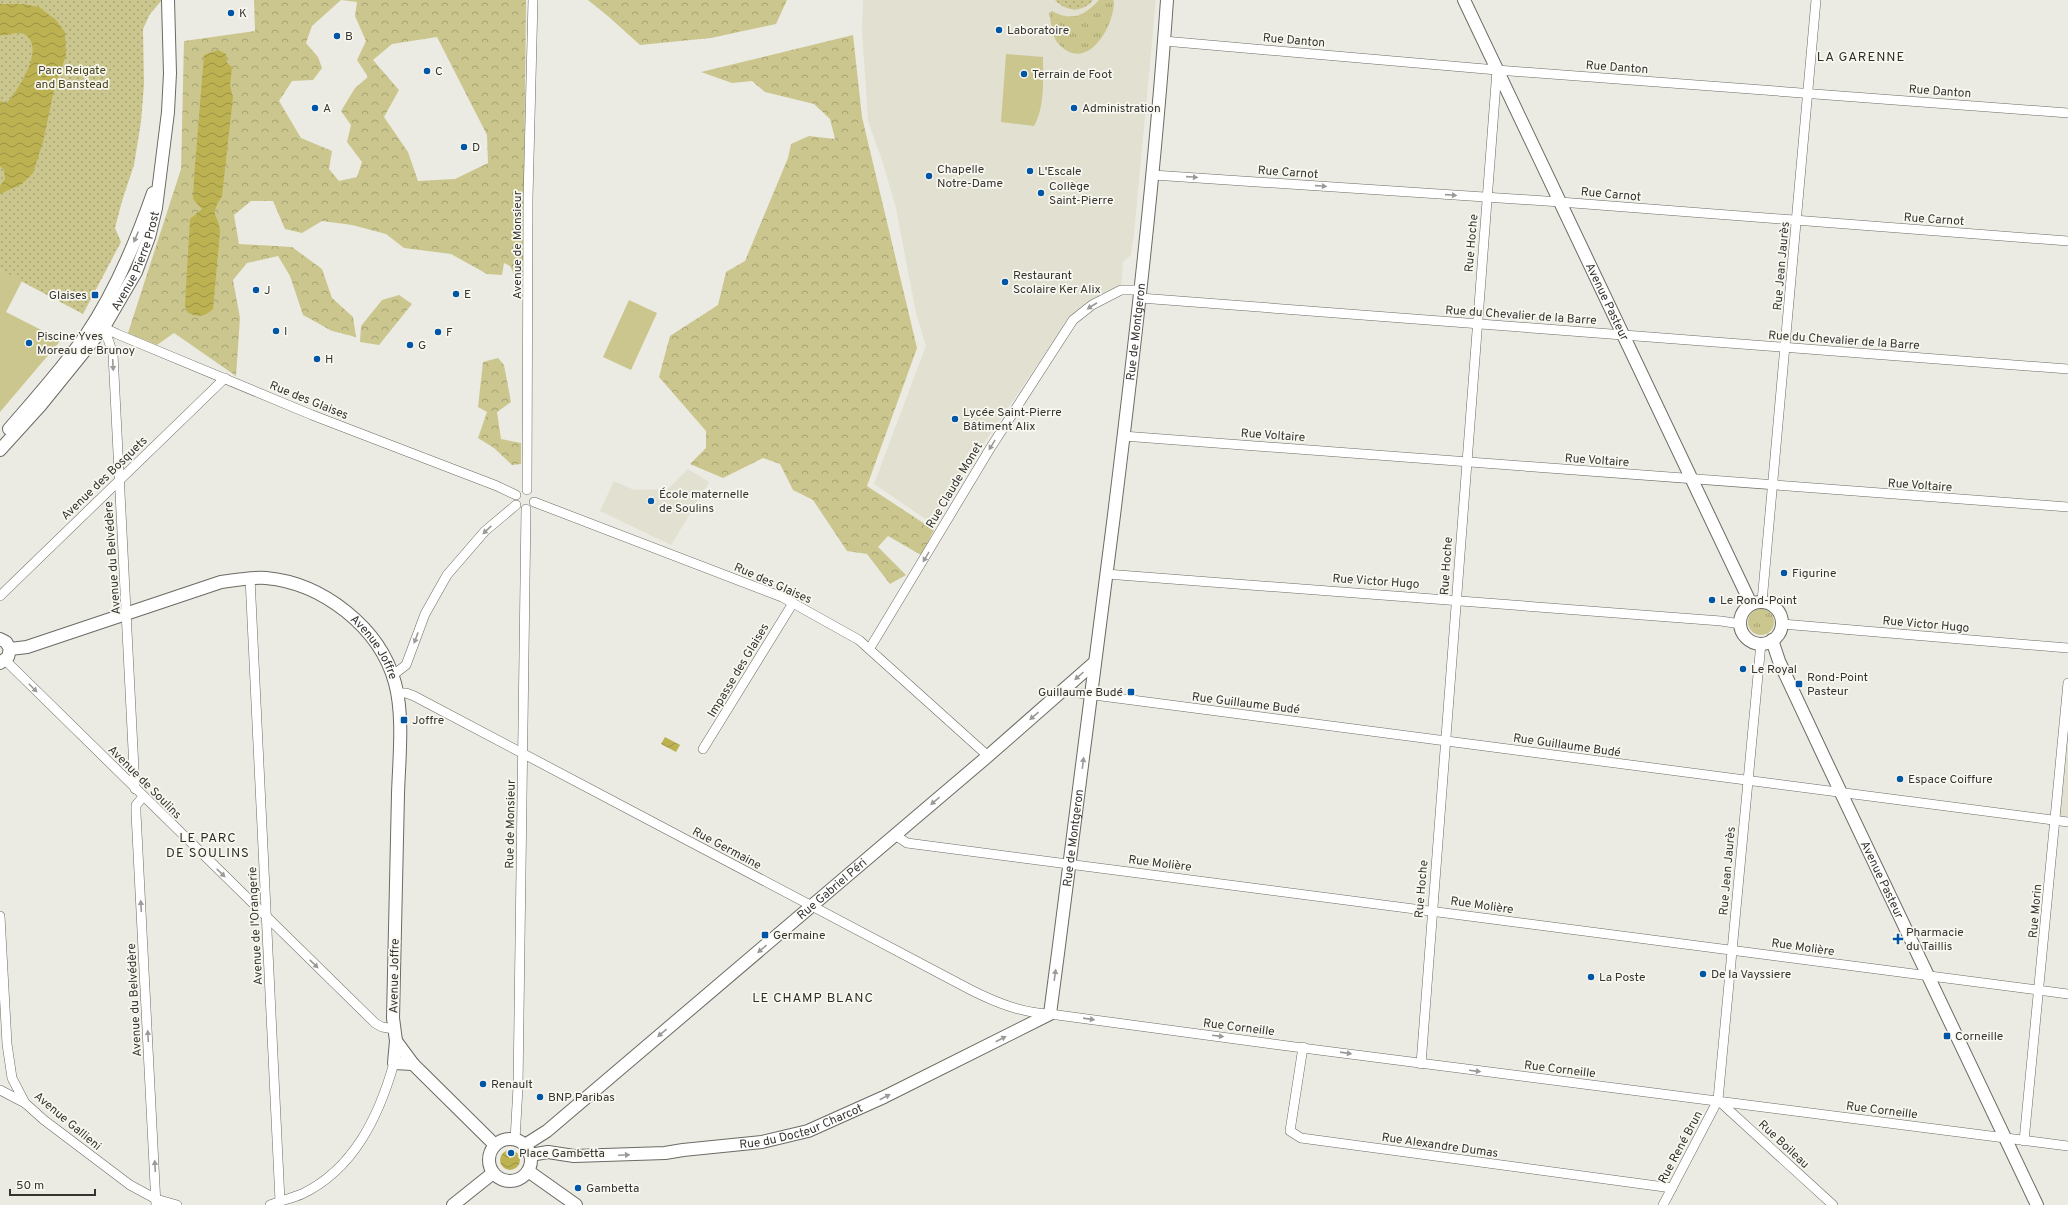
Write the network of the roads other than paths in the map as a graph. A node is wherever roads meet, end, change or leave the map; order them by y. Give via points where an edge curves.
1 (168, 0) edge
2 (533, 0) edge
3 (1167, 0) edge
4 (1464, 0) edge
5 (1816, 2) edge
6 (1164, 41) junction
7 (1496, 70) junction
8 (1808, 93) junction
9 (2068, 113) edge
10 (1153, 175) junction
11 (1487, 197) junction
12 (1560, 202) junction
13 (1797, 220) junction
14 (2068, 241) edge
15 (1140, 294) junction
16 (1477, 324) junction
17 (99, 325) junction
18 (1622, 335) junction
19 (1785, 348) junction
20 (2068, 369) edge
21 (225, 378) junction
22 (1123, 436) junction
23 (0, 439) edge
24 (0, 450) edge
25 (1466, 462) junction
26 (119, 479) junction
27 (1691, 479) junction
28 (1774, 486) junction
29 (527, 490) junction
30 (516, 495) junction
31 (534, 502) junction
32 (516, 505) junction
33 (2068, 507) edge
34 (526, 509) junction
35 (1106, 574) junction
36 (250, 578) junction
37 (0, 596) edge
38 (1456, 600) junction
39 (792, 603) junction
40 (1756, 603) junction
41 (128, 614) junction
42 (1740, 624) junction
43 (1782, 624) junction
44 (0, 639) edge
45 (1766, 642) junction
46 (870, 648) junction
47 (2068, 648) edge
48 (5, 657) edge
49 (1095, 662) junction
50 (392, 675) junction
51 (2068, 683) edge
52 (1063, 691) junction
53 (397, 693) junction
54 (1092, 694) junction
55 (1446, 740) junction
56 (703, 749) dead end
57 (522, 753) junction
58 (988, 756) junction
59 (1747, 780) junction
60 (135, 789) junction
61 (1841, 791) junction
62 (143, 797) junction
63 (2051, 820) junction
64 (2068, 822) edge
65 (895, 834) junction
66 (1070, 864) junction
67 (811, 906) junction
68 (1431, 911) junction
69 (0, 916) edge
70 (266, 918) junction
71 (1732, 949) junction
72 (1929, 976) junction
73 (2039, 991) junction
74 (2068, 994) edge
75 (1050, 1014) junction
76 (394, 1029) junction
77 (396, 1041) junction
78 (1303, 1047) junction
79 (394, 1063) junction
80 (413, 1064) junction
81 (1421, 1064) junction
82 (0, 1090) edge
83 (1718, 1100) junction
84 (25, 1103) junction
85 (2006, 1139) junction
86 (2024, 1141) junction
87 (495, 1145) junction
88 (2068, 1146) edge
89 (523, 1147) junction
90 (528, 1171) junction
91 (493, 1173) junction
92 (1672, 1188) junction
93 (280, 1201) junction
94 (156, 1202) edge
95 (177, 1205) edge
96 (270, 1205) edge
97 (453, 1205) edge
98 (576, 1205) edge
99 (1663, 1205) edge
100 (1833, 1205) edge
101 (2037, 1205) edge

1 - 17 street, Avenue Pierre Prost via 168,112 159,174 148,208
2 - 29 street, Avenue de Monsieur via 528,198
3 - 6 street, Rue de Montgeron
4 - 7 street, Avenue Pasteur
5 - 8 street, Rue Jean Jaurès
6 - 7 street, Rue Danton
6 - 10 street, Rue de Montgeron
7 - 8 street, Rue Danton
7 - 11 street, Rue Hoche
7 - 12 street, Avenue Pasteur
8 - 9 street, Rue Danton
8 - 13 street, Rue Jean Jaurès
10 -> 11 street, Rue Carnot
10 - 15 street, Rue de Montgeron
11 - 12 street, Rue Carnot
11 - 16 street, Rue Hoche
12 - 13 street, Rue Carnot
12 - 18 street, Avenue Pasteur
13 - 14 street, Rue Carnot
13 - 19 street, Rue Jean Jaurès
15 - 16 street, Rue du Chevalier de la Barre
15 - 22 street, Rue de Montgeron
15 -> 46 street, Rue Claude Monet via 1120,290 1092,305 1073,320 991,447
16 - 18 street, Rue du Chevalier de la Barre
16 - 25 street, Rue Hoche
17 - 21 street, Rue des Glaises
17 - 23 street, Avenue Pierre Prost
17 - 24 street, Avenue Pierre Prost via 40,406
17 -> 26 street, Avenue du Belvédère via 113,354
18 - 19 street, Rue du Chevalier de la Barre
18 - 27 street, Avenue Pasteur
19 - 20 street, Rue du Chevalier de la Barre
19 - 28 street, Rue Jean Jaurès
21 - 26 street, Avenue des Bosquets
21 - 30 street, Rue des Glaises
22 - 25 street, Rue Voltaire
22 - 35 street, Rue de Montgeron
25 - 27 street, Rue Voltaire
25 - 38 street, Rue Hoche
26 - 37 street, Avenue des Bosquets
26 - 41 street, Avenue du Belvédère
27 - 28 street, Rue Voltaire
27 - 40 street, Avenue Pasteur
28 - 33 street, Rue Voltaire
28 - 40 street, Rue Jean Jaurès
29 - 30 street
29 - 31 street via 532,493
30 - 32 street
31 - 34 street
31 - 39 street, Rue des Glaises
32 - 34 street
32 -> 50 street via 485,531 447,574 425,614 406,665
34 - 57 street, Rue de Monsieur
35 - 38 street, Rue Victor Hugo
35 - 49 street, Rue de Montgeron
36 - 41 street, Avenue Joffre via 221,582
36 - 50 street, Avenue Joffre via 266,578 301,586 340,606 369,634
36 - 70 street, Avenue de l'Orangerie
38 - 42 street, Rue Victor Hugo
38 - 55 street, Rue Hoche
39 - 46 street, Rue des Glaises
39 - 56 street, Impasse des Glaises
40 - 42 street via 1743,612
40 - 43 street via 1774,606
41 - 48 street, Avenue Joffre via 27,647
41 - 60 street, Avenue du Belvédère
42 - 45 street via 1741,630 1749,640
43 - 45 street via 1780,630
43 - 47 street, Rue Victor Hugo
44 - 48 street via 6,642
45 - 59 street, Rue Jean Jaurès
45 - 61 street, Avenue Pasteur via 1779,661
46 - 58 street, Rue des Glaises
48 -> 60 street, Avenue de Soulins
49 -> 52 street
49 - 54 street, Rue de Montgeron
50 - 53 street, Avenue Joffre
51 - 63 street, Rue Morin
52 - 54 street, Rue Guillaume Budé
52 -> 58 street, Rue Gabriel Péri
53 - 57 street, Rue Germaine via 414,696
53 - 76 street, Avenue Joffre via 399,742
54 - 55 street, Rue Guillaume Budé
66 -> 54 street, Rue de Montgeron
55 - 59 street, Rue Guillaume Budé
55 - 68 street, Rue Hoche
57 - 67 street, Rue Germaine
57 - 89 street, Rue de Monsieur via 518,1092
58 -> 65 street, Rue Gabriel Péri
59 - 61 street, Rue Guillaume Budé
59 - 71 street, Rue Jean Jaurès
60 - 62 street, Avenue de Soulins
61 - 63 street, Rue Guillaume Budé
61 - 72 street, Avenue Pasteur
62 -> 70 street, Avenue de Soulins
94 -> 62 street, Avenue du Belvédère via 136,813 136,805
63 - 64 street, Rue Guillaume Budé
63 - 73 street, Rue Morin
65 - 66 street, Rue Molière via 907,843
65 - 67 street, Rue Gabriel Péri
66 - 68 street, Rue Molière
75 -> 66 street, Rue de Montgeron
67 - 75 street, Rue Germaine via 986,997 1030,1013
67 -> 89 street, Rue Gabriel Péri via 547,1130
68 - 71 street, Rue Molière
68 - 81 street, Rue Hoche
69 - 84 street, Avenue Gallieni via 6,1044 12,1078
70 -> 76 street, Avenue de Soulins via 375,1023
70 - 93 street, Avenue de l'Orangerie
71 - 72 street, Rue Molière
71 - 83 street, Rue Jean Jaurès
72 - 73 street, Rue Molière
72 - 85 street, Avenue Pasteur
73 - 74 street, Rue Molière
73 - 86 street, Rue Morin
75 -> 78 street, Rue Corneille
89 -> 75 street, Rue du Docteur Charcot via 574,1156 664,1153 762,1142 808,1131 872,1103
76 - 77 street, Avenue Joffre
77 - 79 street, Avenue Joffre
77 - 80 street, Avenue Joffre
78 -> 81 street, Rue Corneille
78 - 92 street, Rue Alexandre Dumas via 1290,1131 1301,1138
79 - 80 street
79 - 93 street via 373,1123 345,1161 326,1179 302,1194
80 - 87 street, Avenue Joffre
81 -> 83 street, Rue Corneille
82 - 84 street
83 - 85 street, Rue Corneille
83 - 92 street, Rue René Brun
83 - 100 street, Rue Boileau
84 - 94 street, Avenue Gallieni via 130,1185
85 - 86 street, Rue Corneille
85 - 101 street, Avenue Pasteur
86 - 88 street, Rue Corneille
87 - 89 street via 504,1140
87 - 91 street via 489,1155
89 - 90 street via 531,1161
90 - 91 street via 514,1181 502,1180
90 - 98 street
91 - 97 street
92 - 99 street, Rue René Brun
93 - 96 street
94 - 95 street, Avenue Gallieni

